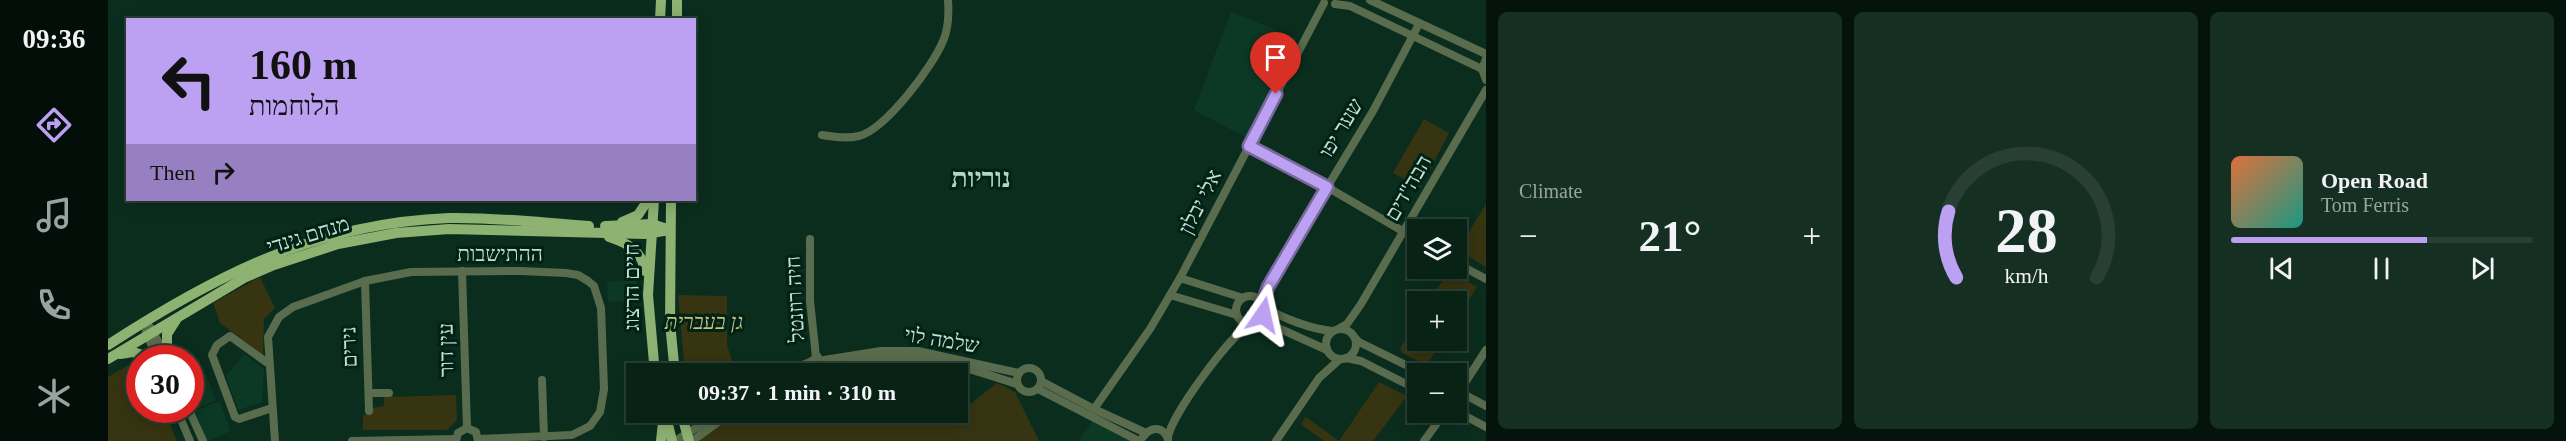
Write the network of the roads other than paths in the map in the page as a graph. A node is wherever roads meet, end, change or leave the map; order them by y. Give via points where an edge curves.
1 (661, 0) edge
2 (677, 0) edge
3 (948, 0) edge
4 (1370, 0) edge
5 (1322, 2) edge
6 (1338, 2) edge
7 (660, 18) edge
8 (677, 18) edge
9 (1419, 24) junction
10 (1414, 36) junction
11 (1486, 54) edge
12 (1486, 59) edge
13 (1482, 69) junction
14 (1486, 80) edge
15 (1486, 90) edge
16 (822, 135) dead end
17 (1249, 146) junction
18 (1327, 187) junction
19 (647, 201) edge
20 (654, 201) edge
21 (671, 201) edge
22 (652, 229) junction
23 (601, 230) junction
24 (670, 230) junction
25 (1403, 232) junction
26 (1407, 234) edge
27 (810, 238) dead end
28 (1467, 268) edge
29 (462, 272) junction
30 (1180, 278) junction
31 (1272, 279) junction
32 (1486, 279) edge
33 (365, 281) junction
34 (648, 295) junction
35 (1170, 295) junction
36 (1252, 296) junction
37 (1243, 298) junction
38 (1263, 304) junction
39 (1361, 304) junction
40 (185, 312) junction
41 (1238, 315) junction
42 (145, 321) junction
43 (1252, 323) junction
44 (1336, 330) junction
45 (150, 333) junction
46 (1354, 337) junction
47 (108, 345) edge
48 (153, 345) edge
49 (158, 345) edge
50 (167, 345) edge
51 (1224, 349) junction
52 (1486, 350) edge
53 (1328, 352) junction
54 (126, 354) edge
55 (111, 357) edge
56 (1343, 358) junction
57 (654, 363) edge
58 (674, 363) edge
59 (819, 363) edge
60 (824, 363) edge
61 (833, 363) edge
62 (937, 363) edge
63 (269, 364) junction
64 (1407, 366) edge
65 (968, 369) edge
66 (1019, 373) junction
67 (1319, 378) junction
68 (542, 380) dead end
69 (1467, 380) edge
70 (1017, 384) junction
71 (1407, 384) edge
72 (1040, 385) junction
73 (369, 393) junction
74 (389, 393) dead end
75 (1467, 395) edge
76 (1486, 406) edge
77 (272, 408) junction
78 (1094, 409) junction
79 (1181, 410) junction
80 (369, 411) dead end
81 (1467, 417) edge
82 (182, 423) edge
83 (195, 423) edge
84 (664, 423) edge
85 (668, 423) edge
86 (685, 423) edge
87 (708, 423) edge
88 (714, 423) edge
89 (1437, 423) edge
90 (1486, 427) edge
91 (467, 428) junction
92 (1156, 429) junction
93 (1146, 433) junction
94 (543, 436) junction
95 (689, 439) edge
96 (386, 440) edge
97 (456, 440) edge
98 (478, 440) edge
99 (1169, 440) edge
100 (190, 441) edge
101 (203, 441) edge
102 (275, 441) edge
103 (352, 441) edge
104 (661, 441) edge
105 (674, 441) edge
106 (1141, 441) edge
107 (1276, 441) edge
108 (1424, 441) edge

1 - 7 main road
2 - 8 main road
3 - 16 street via 944,39 921,79 905,97 874,128 860,136
4 - 9 street
5 - 6 street
5 - 17 street, אלי יבלון
6 - 10 street
9 - 10 street, שער יפו
9 - 11 street
10 - 13 street
10 - 18 street, שער יפו
12 - 13 street
13 - 14 street
15 - 25 street, הבה"דים
17 - 18 street
17 - 30 street, אלי יבלון
18 - 25 street
18 - 31 street, שער יפו
19 - 23 main road via 634,218
20 - 22 main road, חיים הרצוג
21 - 24 main road, חיים הרצוג
22 - 23 main road, מנחם גינדי
22 - 24 main road, מנחם גינדי
22 - 34 main road, חיים הרצוג
23 - 34 main road via 637,251 644,262
23 - 40 main road, מנחם גינדי via 464,228 386,235 328,247 257,272
23 - 42 main road, מנחם גינדי via 464,218 355,230 254,262
24 - 58 main road, חיים הרצוג
25 - 26 street
25 - 39 street, הבה"דים
27 - 59 street, חיה רוזנטל via 810,301
28 - 32 street
29 - 33 street, ההתישבות via 411,272
29 - 91 street, עין דור
29 - 94 street, ההתישבות via 566,273 578,275 594,286 601,317 604,389 600,412 579,433
30 - 35 street, אלי יבלון
30 - 37 street
31 - 36 street, שער יפו
31 - 38 street, שער יפו
33 - 63 street, ההתישבות via 292,306 279,317 268,337
33 - 73 street, נירים
34 - 57 main road, חיים הרצוג
35 - 41 street
35 - 78 street, אלי יבלון
36 - 37 street
36 - 38 street
37 - 41 street via 1237,305
38 - 43 street via 1263,315
38 - 44 street via 1315,328
39 - 44 street, הבה"דים via 1347,324
39 - 46 street, הבה"דים
40 - 45 main road, מנחם גינדי
40 - 50 main road via 167,334
41 - 43 street
41 - 51 street
42 - 45 street
42 - 47 main road, מנחם גינדי
43 - 51 street
43 - 53 street via 1276,327
44 - 46 street via 1347,330
44 - 53 street via 1326,341
45 - 48 street
45 - 49 street
45 - 55 main road, מנחם גינדי
46 - 56 street via 1355,349
46 - 64 street
51 - 79 street
52 - 69 street
53 - 56 street
53 - 67 street
54 - 55 main road
56 - 67 street
56 - 71 street via 1360,361
60 - 66 street, שלמה לוי via 881,351 918,351
61 - 62 street, שלמה לוי via 906,358
63 - 77 street, ההתישבות
63 - 77 street via 230,336 217,345 212,355 235,417
65 - 70 street, שלמה לוי
66 - 70 street
66 - 72 street via 1033,369 1039,374
67 - 107 street
68 - 94 street
70 - 72 street via 1026,393
72 - 78 street
72 - 106 street
73 - 74 street
73 - 80 street, נירים
75 - 76 street
77 - 102 street, ההתישבות
78 - 93 street
79 - 92 street
79 - 99 street via 1170,427
81 - 90 street
82 - 100 street
83 - 101 street
84 - 104 main road
85 - 105 main road
86 - 95 main road
87 - 95 street
88 - 95 street
89 - 108 street
91 - 97 street via 458,433
91 - 98 street via 473,430
92 - 93 street
92 - 99 street
93 - 106 street
94 - 98 street, ההתישבות
95 - 105 street
96 - 97 street
96 - 103 street

